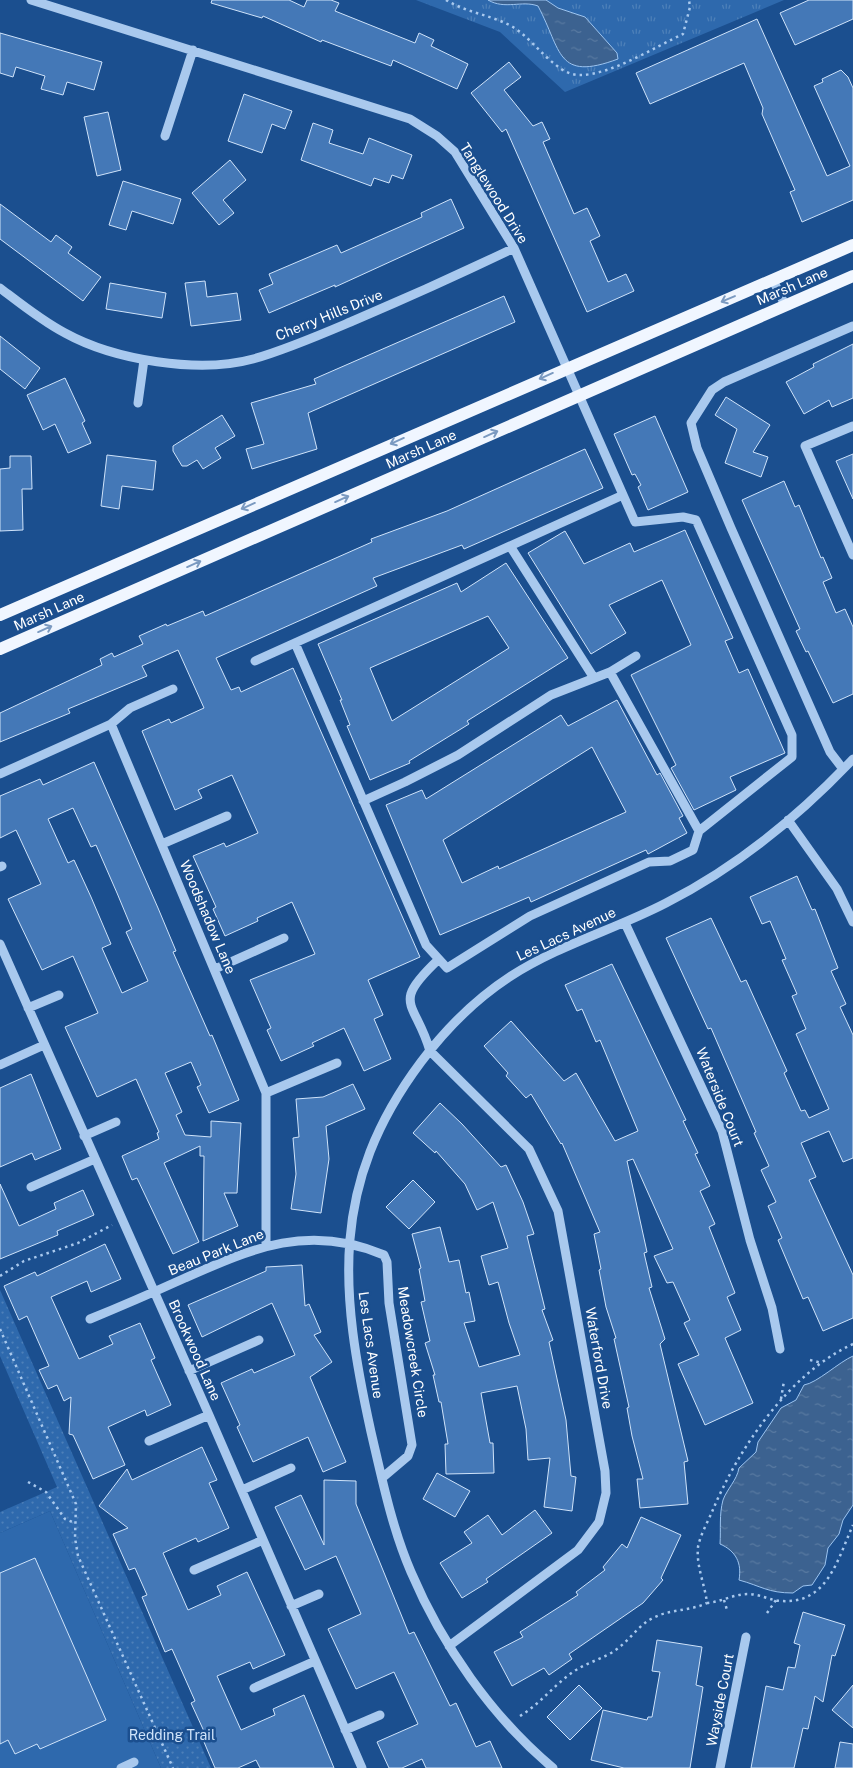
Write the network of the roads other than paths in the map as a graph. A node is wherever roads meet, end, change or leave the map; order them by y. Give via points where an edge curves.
1 (31, 0) edge
2 (193, 50) junction
3 (165, 136) dead end
4 (853, 245) edge
5 (514, 248) junction
6 (853, 276) edge
7 (773, 280) junction
8 (0, 288) edge
9 (785, 305) junction
10 (853, 326) edge
11 (144, 360) junction
12 (567, 367) junction
13 (579, 396) junction
14 (138, 403) dead end
15 (853, 426) edge
16 (623, 495) junction
17 (510, 546) junction
18 (853, 555) edge
19 (0, 615) edge
20 (295, 643) junction
21 (0, 649) edge
22 (636, 656) dead end
23 (255, 661) dead end
24 (610, 672) junction
25 (594, 678) junction
26 (173, 689) dead end
27 (111, 724) junction
28 (853, 758) edge
29 (843, 770) junction
30 (0, 774) edge
31 (363, 801) junction
32 (227, 816) dead end
33 (788, 820) junction
34 (699, 831) junction
35 (162, 844) junction
36 (853, 922) edge
37 (625, 923) junction
38 (284, 938) dead end
39 (0, 944) edge
40 (439, 959) junction
41 (215, 969) junction
42 (59, 994) dead end
43 (28, 1008) junction
44 (44, 1045) junction
45 (430, 1051) junction
46 (337, 1063) dead end
47 (0, 1065) edge
48 (266, 1093) junction
49 (116, 1122) dead end
50 (84, 1136) junction
51 (95, 1159) junction
52 (32, 1187) dead end
53 (349, 1244) junction
54 (266, 1245) junction
55 (154, 1292) junction
56 (90, 1319) dead end
57 (259, 1340) dead end
58 (780, 1348) dead end
59 (189, 1371) junction
60 (209, 1415) junction
61 (149, 1441) dead end
62 (291, 1468) dead end
63 (382, 1478) junction
64 (242, 1490) junction
65 (263, 1540) junction
66 (194, 1570) dead end
67 (319, 1594) dead end
68 (291, 1606) junction
69 (746, 1637) dead end
70 (449, 1646) junction
71 (315, 1660) junction
72 (254, 1688) dead end
73 (380, 1715) dead end
74 (345, 1730) junction
75 (134, 1762) dead end
76 (121, 1768) edge
77 (362, 1768) edge
78 (553, 1768) edge
79 (720, 1768) edge

1 - 2 street, Tanglewood Drive
2 - 3 street
2 - 5 street, Tanglewood Drive via 410,119 455,152
4 - 7 main road, Marsh Lane
5 - 11 street, Cherry Hills Drive via 321,334 251,359 209,364
5 - 12 street, Tanglewood Drive
6 - 9 main road, Marsh Lane
7 - 9 street
7 -> 12 main road, Marsh Lane
8 - 11 street, Cherry Hills Drive via 67,334
9 - 13 main road, Marsh Lane
10 - 29 street via 724,382 712,390 691,423 697,448 735,537 830,752
11 - 14 street
12 - 13 street, Tanglewood Drive
12 -> 19 main road, Marsh Lane
13 - 16 street, Tanglewood Drive
21 -> 13 main road, Marsh Lane
15 - 18 street via 805,446
16 - 17 street
16 - 34 street, Tanglewood Drive via 635,522 683,517 696,520 792,735 792,758
17 - 20 street
17 - 25 street
20 - 23 street
20 - 31 street
22 - 24 street
24 - 25 street
24 - 34 street
25 - 31 street via 551,695 458,755
26 - 27 street via 130,708
27 - 30 street
27 - 35 street, Woodshadow Lane
28 - 29 street, Les Lacs Avenue
29 - 33 street, Les Lacs Avenue
31 - 40 street via 426,945
32 - 35 street
33 - 36 street via 837,889
33 - 37 street, Les Lacs Avenue via 710,878
34 - 40 street via 693,850 670,862 649,862 530,916 446,968
35 - 41 street, Woodshadow Lane
37 - 45 street, Les Lacs Avenue via 544,957 510,976 455,1023
37 - 58 street, Waterside Court via 722,1131 750,1240 772,1308
38 - 41 street
39 - 43 street, Brookwood Lane
40 - 45 street via 419,978 410,995 412,1013 424,1030
41 - 48 street, Woodshadow Lane
42 - 43 street
43 - 44 street, Brookwood Lane
44 - 47 street
44 - 50 street, Brookwood Lane
45 - 53 street, Les Lacs Avenue via 385,1118 368,1154 359,1184
45 - 70 street, Waterford Drive via 528,1148 558,1211 605,1471 606,1493 599,1522 578,1550
46 - 48 street
48 - 54 street, Woodshadow Lane
49 - 50 street
50 - 51 street, Brookwood Lane
51 - 52 street
51 - 55 street, Brookwood Lane
53 - 54 street, Beau Park Lane via 306,1241
53 - 63 street, Les Lacs Avenue via 352,1333
53 - 63 street, Meadowcreek Circle via 384,1255 387,1262 389,1303 412,1436 408,1456
54 - 55 street, Beau Park Lane
55 - 56 street, Beau Park Lane
55 - 59 street, Brookwood Lane
57 - 59 street
59 - 60 street, Brookwood Lane
60 - 61 street
60 - 64 street, Brookwood Lane
62 - 64 street
63 - 70 street, Les Lacs Avenue via 411,1572
64 - 65 street, Brookwood Lane
65 - 66 street
65 - 68 street, Brookwood Lane
67 - 68 street
68 - 71 street, Brookwood Lane
69 - 79 street, Wayside Court
70 - 78 street, Les Lacs Avenue via 491,1705
71 - 72 street
71 - 74 street, Brookwood Lane
73 - 74 street
74 - 77 street, Brookwood Lane
75 - 76 street

